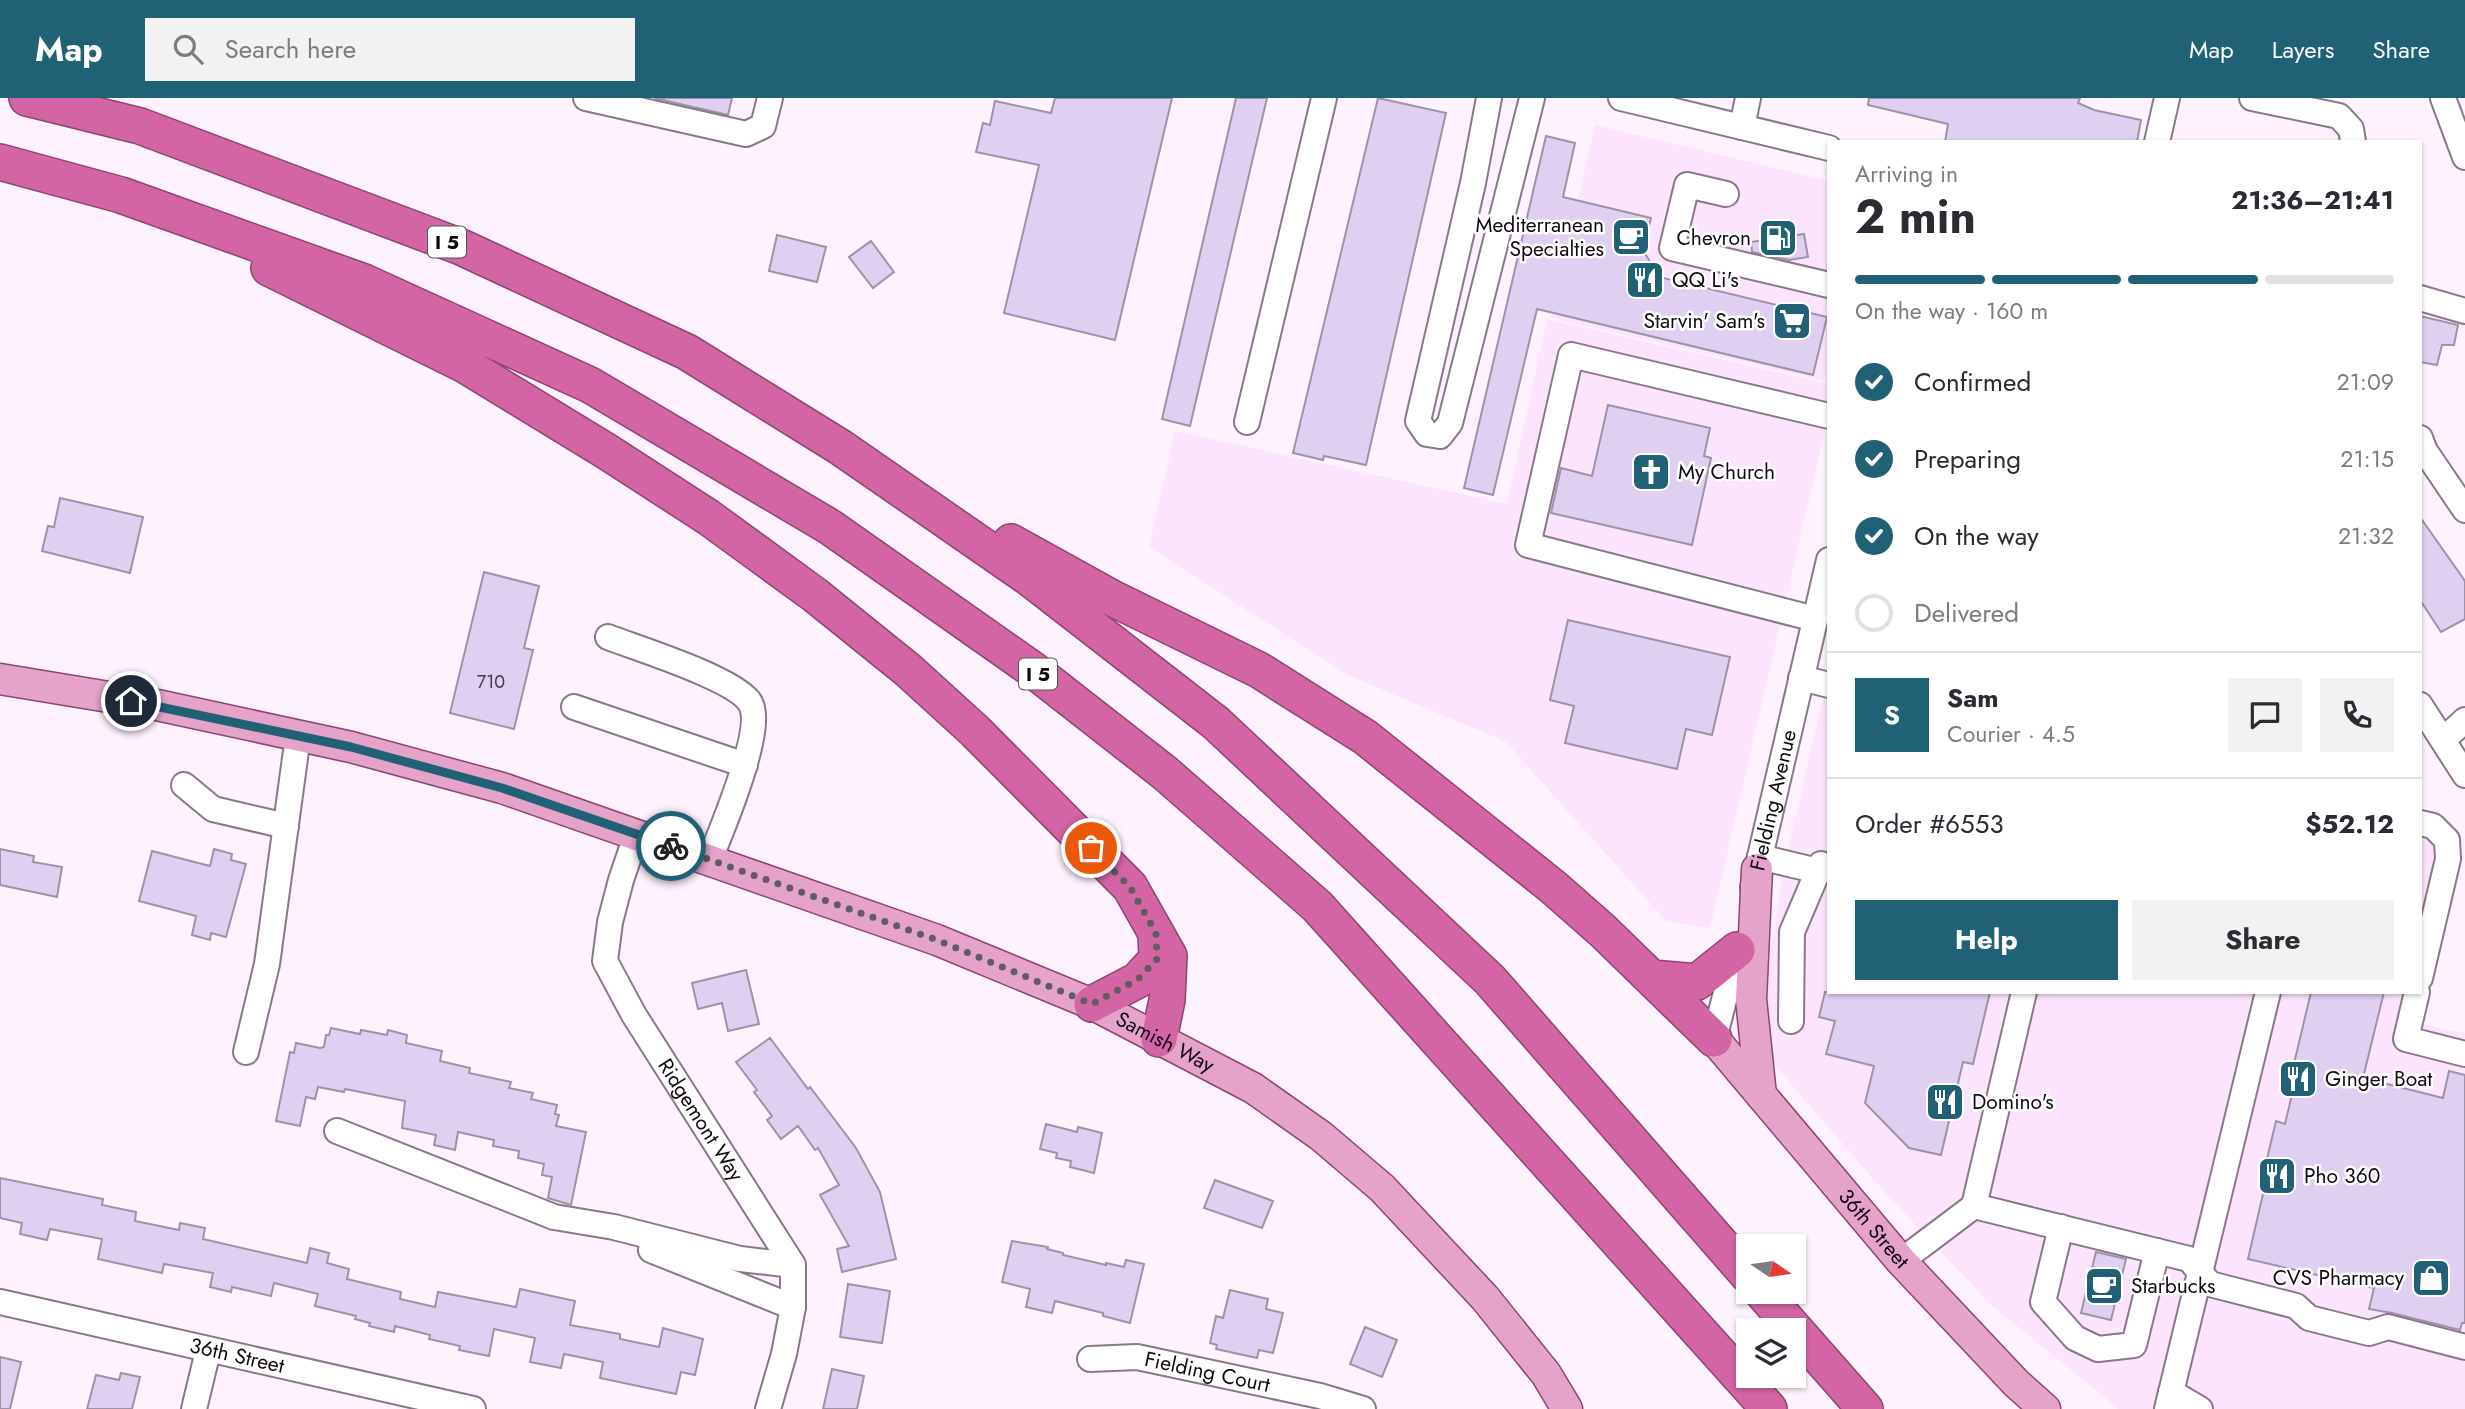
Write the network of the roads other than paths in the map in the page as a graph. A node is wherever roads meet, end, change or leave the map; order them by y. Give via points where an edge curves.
1 (27, 98) edge
2 (586, 98) edge
3 (770, 98) edge
4 (1324, 98) edge
5 (1489, 98) edge
6 (1532, 98) edge
7 (1621, 98) edge
8 (1748, 98) edge
9 (2167, 98) edge
10 (2252, 98) edge
11 (2443, 98) edge
12 (1742, 127) junction
13 (1483, 132) junction
14 (1521, 138) junction
15 (2157, 140) edge
16 (2353, 140) edge
17 (1827, 148) edge
18 (2465, 157) edge
19 (0, 162) edge
20 (1726, 194) dead end
21 (121, 195) junction
22 (1827, 285) edge
23 (2422, 299) edge
24 (2465, 311) edge
25 (1827, 416) edge
26 (1247, 422) dead end
27 (2422, 444) edge
28 (840, 447) junction
29 (2465, 510) edge
30 (1827, 568) edge
31 (1815, 619) junction
32 (608, 637) dead end
33 (1801, 678) junction
34 (0, 679) edge
35 (1827, 684) edge
36 (574, 707) dead end
37 (2422, 708) edge
38 (2465, 720) edge
39 (298, 736) junction
40 (2442, 740) junction
41 (745, 765) junction
42 (2465, 775) edge
43 (184, 785) dead end
44 (2422, 823) edge
45 (286, 826) junction
46 (637, 833) junction
47 (710, 859) junction
48 (1759, 863) junction
49 (1156, 933) junction
50 (1737, 950) junction
51 (2422, 970) edge
52 (1652, 978) junction
53 (2024, 994) edge
54 (2268, 994) edge
55 (2417, 994) edge
56 (1092, 1004) junction
57 (1791, 1021) dead end
58 (1159, 1039) junction
59 (1714, 1039) junction
60 (246, 1052) dead end
61 (2465, 1054) edge
62 (1761, 1095) junction
63 (337, 1131) dead end
64 (1974, 1206) junction
65 (614, 1227) junction
66 (2061, 1227) junction
67 (2157, 1251) junction
68 (1736, 1261) edge
69 (1901, 1261) junction
70 (793, 1265) junction
71 (2200, 1272) junction
72 (0, 1302) edge
73 (1773, 1304) edge
74 (793, 1307) junction
75 (2465, 1347) edge
76 (208, 1351) junction
77 (1090, 1359) dead end
78 (2169, 1400) edge
79 (194, 1409) edge
80 (473, 1409) edge
81 (768, 1409) edge
82 (1363, 1409) edge
83 (1567, 1409) edge
84 (1769, 1409) edge
85 (1865, 1409) edge
86 (2045, 1409) edge
87 (2200, 1409) edge

1 - 28 highway, I 5 via 139,126 461,247 687,352
2 - 3 street via 746,134 763,126
4 - 26 street
5 - 13 street
6 - 14 street
7 - 12 street
8 - 12 street
9 - 15 street
10 - 16 street via 2339,116 2351,130
11 - 18 street
12 - 17 street
13 - 14 street
13 - 14 street via 1418,421 1427,434 1440,436 1450,423
19 - 21 highway, I 5
20 - 22 street via 1687,185 1672,248
21 - 49 highway via 465,365 708,517 815,595 975,731 1130,887
21 - 84 highway, I 5 via 364,282 590,385 830,527 1031,669 1165,773 1317,906
23 - 24 street
25 - 31 street via 1571,355 1528,545
27 - 29 street
28 - 52 highway via 1114,599 1259,670 1365,737 1553,887
28 - 68 highway, I 5 via 1028,577 1216,723 1490,980
30 - 31 street, Fielding Avenue
31 - 33 street, Fielding Avenue
32 - 41 street via 720,680 749,701 755,717
33 - 35 street
33 - 48 street, Fielding Avenue
34 - 39 main road, Samish Way via 157,705
36 - 41 street
37 - 40 street
38 - 40 street
39 - 45 street
39 - 46 main road, Samish Way via 502,788
40 - 42 street
41 - 47 street
43 - 45 street via 213,809
44 - 51 street via 2433,826 2447,840 2448,859
45 - 60 street via 267,964
46 - 47 main road, Samish Way
46 - 70 street, Ridgemont Way via 613,911 605,961 634,1015
47 - 56 main road, Samish Way via 937,940
48 - 50 street, Fielding Avenue
48 - 57 street via 1820,868 1792,932
48 - 62 main road via 1751,999
49 - 56 highway via 1157,959 1138,979
49 - 58 highway via 1169,956
50 - 52 highway via 1696,982
50 - 59 street, Fielding Avenue
52 - 59 highway
53 - 64 street
54 - 71 street
55 - 61 street via 2406,1039
56 - 58 main road, Samish Way
58 - 83 main road, Samish Way via 1253,1088 1321,1136 1382,1188 1485,1298 1546,1374
59 - 62 main road, 36th Street
62 - 69 main road, 36th Street
63 - 65 street via 554,1217
64 - 66 street
64 - 69 street
65 - 70 street via 740,1259
65 - 74 street via 639,1245
66 - 67 street
66 - 67 street via 2043,1303 2075,1338 2098,1349 2134,1345
67 - 71 street via 2189,1259
69 - 86 main road, 36th Street
70 - 74 street
71 - 75 street via 2210,1284 2296,1306 2309,1318 2369,1332 2388,1327
71 - 78 street
72 - 76 street, 36th Street
73 - 85 highway
74 - 81 street
76 - 79 street
76 - 80 street, 36th Street
77 - 82 street, Fielding Court via 1137,1357
78 - 87 street

